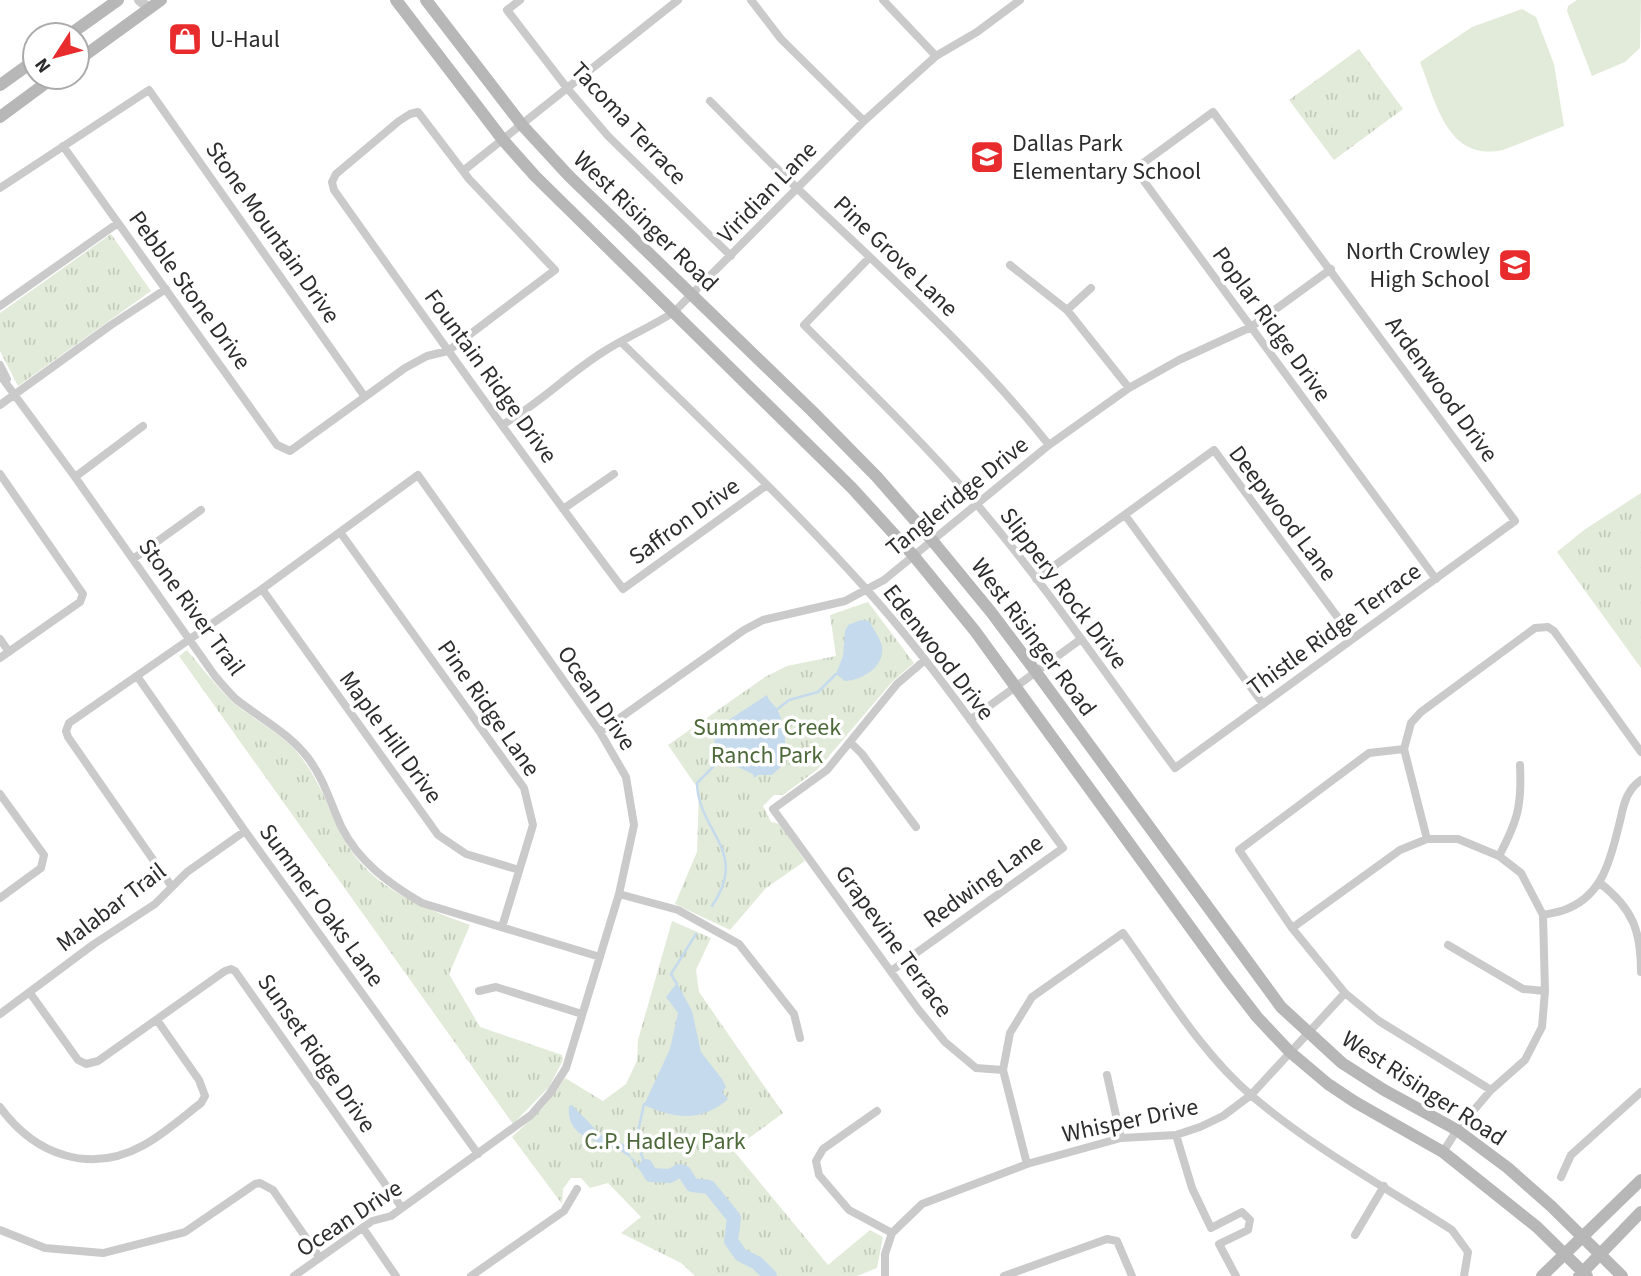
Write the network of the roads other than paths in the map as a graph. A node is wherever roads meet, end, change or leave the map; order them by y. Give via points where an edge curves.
1 (118, 0) edge
2 (160, 0) edge
3 (396, 0) edge
4 (426, 0) edge
5 (520, 0) edge
6 (678, 0) edge
7 (751, 0) edge
8 (883, 0) edge
9 (1018, 1) edge
10 (144, 4) edge
11 (437, 15) junction
12 (89, 21) edge
13 (418, 29) junction
14 (91, 49) edge
15 (936, 56) junction
16 (21, 70) edge
17 (0, 85) edge
18 (567, 88) junction
19 (35, 91) edge
20 (710, 101) dead end
21 (1213, 112) joint
22 (0, 117) edge
23 (863, 121) junction
24 (522, 125) junction
25 (503, 140) junction
26 (63, 146) junction
27 (463, 171) junction
28 (0, 188) edge
29 (797, 188) junction
30 (118, 223) junction
31 (731, 256) junction
32 (870, 257) junction
33 (1010, 264) dead end
34 (1331, 270) junction
35 (1091, 288) dead end
36 (166, 289) junction
37 (692, 295) junction
38 (0, 306) edge
39 (1067, 310) junction
40 (674, 312) junction
41 (1251, 327) junction
42 (622, 343) junction
43 (448, 351) junction
44 (0, 365) edge
45 (0, 375) edge
46 (1129, 388) junction
47 (14, 395) junction
48 (365, 397) junction
49 (0, 405) edge
50 (502, 425) junction
51 (144, 426) dead end
52 (1049, 445) junction
53 (0, 474) edge
54 (614, 474) dead end
55 (75, 477) junction
56 (767, 485) junction
57 (976, 503) junction
58 (563, 509) junction
59 (201, 510) dead end
60 (1125, 515) junction
61 (1515, 521) joint
62 (340, 532) junction
63 (931, 539) junction
64 (913, 555) junction
65 (133, 559) junction
66 (1036, 579) junction
67 (1436, 579) junction
68 (262, 589) junction
69 (623, 589) joint
70 (867, 590) junction
71 (1353, 638) junction
72 (0, 639) edge
73 (1081, 639) junction
74 (188, 640) junction
75 (9, 652) junction
76 (0, 658) edge
77 (925, 660) junction
78 (1036, 672) junction
79 (137, 676) junction
80 (1015, 687) junction
81 (1263, 704) junction
82 (970, 720) junction
83 (600, 732) junction
84 (850, 742) junction
85 (1404, 748) junction
86 (1641, 752) edge
87 (1520, 765) dead end
88 (1175, 768) joint
89 (1641, 780) edge
90 (0, 794) edge
91 (1143, 817) junction
92 (916, 827) dead end
93 (245, 831) junction
94 (1122, 831) junction
95 (1427, 839) junction
96 (1063, 848) joint
97 (1499, 856) junction
98 (519, 870) junction
99 (1600, 883) junction
100 (172, 887) junction
101 (619, 894) junction
102 (0, 898) edge
103 (1543, 915) junction
104 (502, 927) junction
105 (1292, 928) junction
106 (1448, 946) dead end
107 (600, 957) junction
108 (891, 971) junction
109 (1641, 972) edge
110 (479, 991) dead end
111 (1545, 992) junction
112 (30, 993) junction
113 (1345, 993) junction
114 (0, 1014) edge
115 (582, 1014) junction
116 (157, 1020) junction
117 (1307, 1033) junction
118 (800, 1038) dead end
119 (1290, 1052) junction
120 (1003, 1070) junction
121 (1107, 1075) dead end
122 (1491, 1090) junction
123 (1641, 1093) edge
124 (1251, 1095) junction
125 (0, 1107) edge
126 (877, 1111) dead end
127 (1457, 1130) junction
128 (1176, 1135) junction
129 (1121, 1138) junction
130 (1443, 1152) junction
131 (478, 1154) junction
132 (1027, 1164) junction
133 (1561, 1177) dead end
134 (1641, 1180) edge
135 (1384, 1186) junction
136 (577, 1189) dead end
137 (402, 1208) junction
138 (1641, 1212) edge
139 (1601, 1218) junction
140 (1564, 1219) junction
141 (1537, 1227) junction
142 (363, 1228) junction
143 (1211, 1228) junction
144 (0, 1230) edge
145 (892, 1233) junction
146 (1355, 1235) dead end
147 (1581, 1236) junction
148 (1613, 1241) junction
149 (1219, 1244) junction
150 (1564, 1254) junction
151 (1600, 1254) junction
152 (320, 1258) junction
153 (1545, 1273) edge
154 (1583, 1275) edge
155 (294, 1276) edge
156 (396, 1276) edge
157 (471, 1276) edge
158 (885, 1276) edge
159 (1004, 1276) edge
160 (1132, 1276) edge
161 (1236, 1276) edge
162 (1464, 1276) edge
163 (1622, 1276) edge

1 - 12 main road
2 - 10 main road
3 - 13 main road, West Risinger Road
4 - 11 main road, West Risinger Road
5 - 18 street, Tacoma Terrace via 506,10
6 - 18 street
7 - 23 street via 781,39
8 - 15 street
9 - 15 street, Viridian Lane
10 - 14 main road
11 - 13 main road
11 - 24 main road, West Risinger Road
13 - 25 main road, West Risinger Road
15 - 23 street, Viridian Lane
16 - 17 main road
18 - 24 street
18 - 31 street, Tacoma Terrace via 608,136
19 - 22 main road
20 - 29 street, Pine Grove Lane
21 - 34 street, Ardenwood Drive
21 - 41 street, Poplar Ridge Drive via 1135,169
23 - 29 street, Viridian Lane
24 - 25 street
24 - 37 main road, West Risinger Road
25 - 27 street
25 - 40 main road, West Risinger Road via 576,219
26 - 28 street
26 - 30 street, Pebble Stone Drive
26 - 48 street, Stone Mountain Drive via 149,90
27 - 43 street via 555,270
27 - 43 street, Fountain Ridge Drive via 418,112 399,121 332,182
29 - 31 street, Viridian Lane
29 - 32 street, Pine Grove Lane
30 - 36 street, Pebble Stone Drive
30 - 38 street
31 - 37 street, Viridian Lane
32 - 52 street, Pine Grove Lane via 1000,387
32 - 57 street, Slippery Rock Drive via 804,325
33 - 39 street
34 - 41 street, Tangleridge Drive
34 - 61 street, Ardenwood Drive
35 - 39 street
36 - 47 street
36 - 48 street, Pebble Stone Drive via 277,445 289,451
37 - 40 street, Viridian Lane
37 - 63 main road, West Risinger Road via 877,477
39 - 46 street
40 - 42 street, Viridian Lane
40 - 64 main road, West Risinger Road
41 - 46 street, Tangleridge Drive
41 - 67 street, Poplar Ridge Drive
42 - 50 street, Viridian Lane via 602,352
42 - 56 street, Edenwood Drive
43 - 48 street via 418,360
43 - 50 street, Fountain Ridge Drive
44 - 47 street, Stone River Trail
45 - 47 street, Stone River Trail
46 - 52 street, Tangleridge Drive
47 - 49 street
47 - 55 street, Stone River Trail
50 - 58 street, Fountain Ridge Drive
51 - 55 street
52 - 57 street, Tangleridge Drive
53 - 75 street via 83,594 80,602
54 - 58 street
55 - 65 street, Stone River Trail
56 - 69 street, Saffron Drive
56 - 70 street, Edenwood Drive
57 - 63 street, Tangleridge Drive
57 - 66 street, Slippery Rock Drive
58 - 69 street, Fountain Ridge Drive
59 - 65 street
60 - 66 street, Deepwood Lane
60 - 71 street, Deepwood Lane via 1214,450
60 - 81 street
61 - 67 street, Thistle Ridge Terrace
62 - 68 street, Ocean Drive
62 - 83 street, Ocean Drive via 418,475
62 - 98 street, Pine Ridge Lane via 524,788 533,825
63 - 64 street, Tangleridge Drive
63 - 78 main road, West Risinger Road
64 - 70 street, Tangleridge Drive
64 - 80 main road, West Risinger Road
65 - 74 street, Stone River Trail
66 - 73 street, Slippery Rock Drive
67 - 71 street, Thistle Ridge Terrace
68 - 74 street, Ocean Drive
68 - 98 street, Maple Hill Drive via 438,835 466,854
70 - 77 street, Edenwood Drive
70 - 83 street, Tangleridge Drive via 845,601 763,620
71 - 81 street, Thistle Ridge Terrace
72 - 75 street
73 - 78 street
73 - 88 street, Slippery Rock Drive
74 - 79 street, Ocean Drive
74 - 104 street, Stone River Trail via 235,699 293,741 308,758 342,828 374,872 422,903
75 - 76 street
77 - 82 street, Edenwood Drive
77 - 84 street via 897,684
78 - 80 street
78 - 91 main road, West Risinger Road
79 - 93 street, Summer Oaks Lane
79 - 100 street, Ocean Drive via 69,723 66,732
80 - 82 street
80 - 94 main road, West Risinger Road
81 - 88 street, Thistle Ridge Terrace
82 - 96 street, Edenwood Drive
83 - 101 street, Ocean Drive via 626,777 634,825
84 - 92 street
84 - 108 street, Grapevine Terrace via 820,776 773,808
85 - 86 street via 1411,723 1421,712 1535,628 1548,626
85 - 95 street
85 - 105 street via 1369,753 1239,850
87 - 97 street via 1521,797 1515,826
89 - 99 street via 1625,800
90 - 102 street via 44,855 41,868
91 - 94 main road
91 - 117 main road, West Risinger Road via 1258,979
93 - 100 street, Malabar Trail
93 - 131 street, Summer Oaks Lane
94 - 119 main road, West Risinger Road via 1227,978
95 - 97 street via 1458,839
95 - 105 street via 1400,850
96 - 108 street, Redwing Lane
97 - 103 street via 1521,873
98 - 104 street, Pine Ridge Lane
99 - 103 street via 1570,908
99 - 109 street via 1623,903 1630,916 1641,948
100 - 112 street, Malabar Trail
101 - 107 street, Ocean Drive
101 - 118 street via 678,910 740,944 794,1014
103 - 111 street
104 - 107 street, Stone River Trail
105 - 113 street
106 - 111 street via 1523,989
107 - 115 street, Ocean Drive
108 - 120 street, Grapevine Terrace via 945,1042 976,1068
110 - 115 street via 496,988
111 - 122 street via 1542,1027 1525,1060
112 - 114 street, Malabar Trail
112 - 116 street, Sunset Ridge Drive via 78,1060 86,1064 98,1061
113 - 117 street, Whisper Drive
113 - 122 street via 1379,1021
115 - 131 street, Ocean Drive via 566,1068 550,1093 531,1115
116 - 125 street via 205,1096 144,1145 111,1159 74,1159 45,1149 12,1123
116 - 137 street, Sunset Ridge Drive via 225,971 235,971
117 - 119 street, Whisper Drive
117 - 127 main road, West Risinger Road via 1352,1070
119 - 124 street, Whisper Drive
119 - 130 main road, West Risinger Road via 1355,1102
120 - 124 street via 1010,1033 1032,998 1123,933 1201,1042
120 - 132 street
121 - 129 street
122 - 127 street
123 - 133 street via 1571,1155
124 - 128 street, Whisper Drive via 1223,1116
124 - 135 street via 1314,1144
126 - 145 street via 823,1149 816,1161 819,1175 849,1210
127 - 130 street
127 - 140 main road, West Risinger Road
128 - 129 street, Whisper Drive
128 - 143 street via 1192,1188
129 - 132 street, Whisper Drive
130 - 141 main road, West Risinger Road
131 - 137 street, Ocean Drive
132 - 145 street, Whisper Drive via 922,1204
134 - 139 main road
135 - 146 street
135 - 162 street via 1452,1230 1468,1252
136 - 157 street via 564,1211
137 - 142 street, Ocean Drive
138 - 148 main road
139 - 140 main road via 1586,1222
139 - 147 main road
140 - 147 main road, West Risinger Road
141 - 150 main road, West Risinger Road
141 - 153 main road via 1550,1253
142 - 152 street, Ocean Drive
142 - 156 street
143 - 149 street
143 - 149 street via 1242,1212 1251,1220 1248,1230
144 - 152 street via 45,1248 103,1253 184,1232 260,1183 273,1190
145 - 158 street via 885,1254
147 - 150 main road
147 - 151 main road, West Risinger Road
148 - 151 main road
148 - 163 main road
149 - 161 street
150 - 153 main road
150 - 154 main road, West Risinger Road
151 - 154 main road
151 - 163 main road, West Risinger Road
152 - 155 street, Ocean Drive
159 - 160 street via 1107,1239 1117,1241

